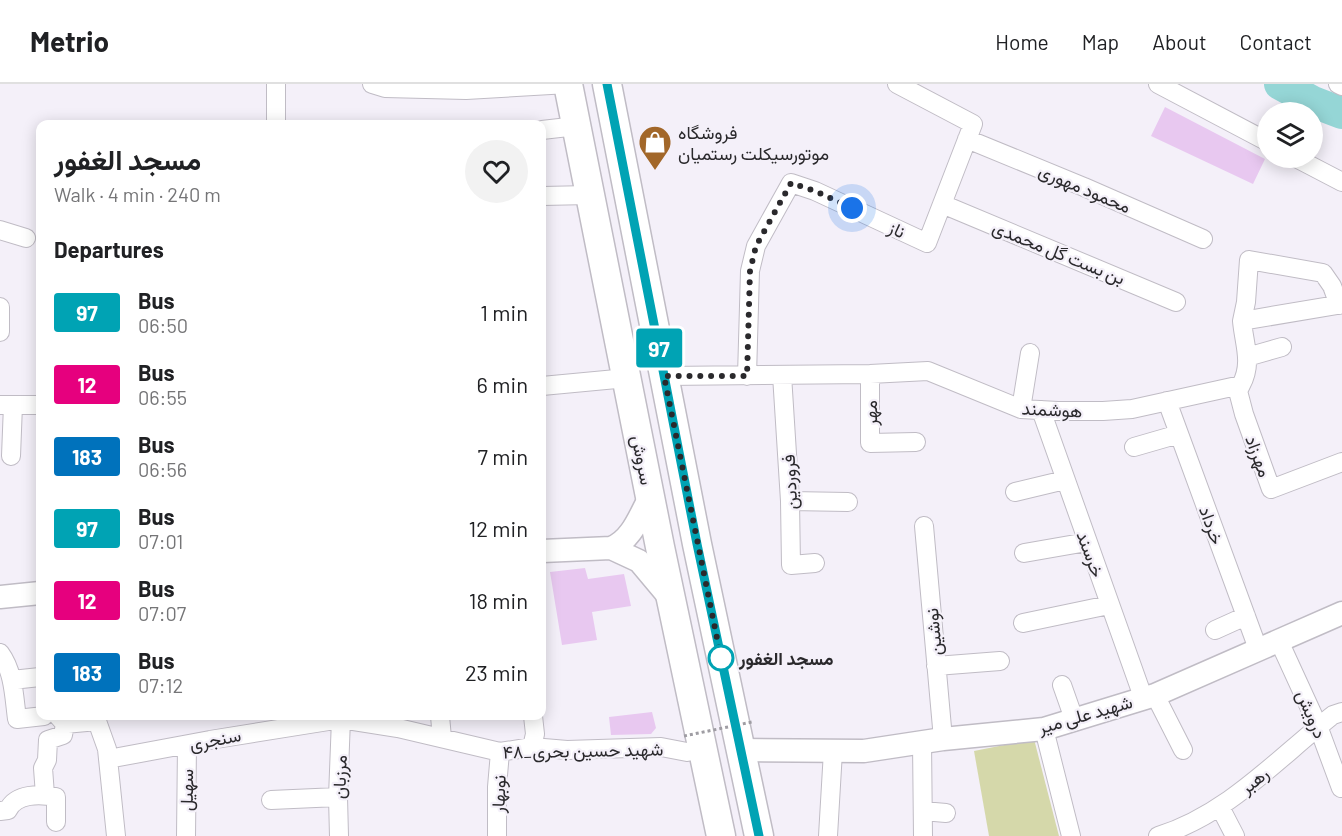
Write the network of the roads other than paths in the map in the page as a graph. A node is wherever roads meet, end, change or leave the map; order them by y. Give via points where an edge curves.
1 (276, 84) edge
2 (372, 84) edge
3 (568, 84) edge
4 (607, 84) edge
5 (897, 84) edge
6 (1158, 84) edge
7 (466, 87) edge
8 (276, 120) edge
9 (577, 126) junction
10 (546, 130) edge
11 (1257, 136) edge
12 (967, 139) junction
13 (1315, 168) edge
14 (1342, 182) edge
15 (590, 195) junction
16 (546, 196) edge
17 (942, 204) junction
18 (0, 230) edge
19 (26, 238) dead end
20 (1203, 239) dead end
21 (1176, 302) dead end
22 (1340, 304) edge
23 (0, 307) edge
24 (1242, 321) junction
25 (0, 332) edge
26 (1282, 347) dead end
27 (1030, 353) dead end
28 (1247, 357) junction
29 (870, 374) junction
30 (782, 375) junction
31 (664, 376) junction
32 (747, 376) junction
33 (627, 378) junction
34 (1241, 385) junction
35 (546, 386) edge
36 (1167, 401) junction
37 (7, 405) edge
38 (36, 405) edge
39 (1020, 410) junction
40 (1041, 410) junction
41 (1179, 434) junction
42 (916, 442) dead end
43 (1134, 447) dead end
44 (11, 456) dead end
45 (1342, 462) edge
46 (1065, 480) junction
47 (1016, 492) dead end
48 (650, 497) junction
49 (790, 501) junction
50 (848, 502) dead end
51 (924, 526) dead end
52 (1087, 542) junction
53 (611, 548) junction
54 (546, 551) edge
55 (1024, 553) dead end
56 (815, 563) dead end
57 (36, 593) edge
58 (0, 597) edge
59 (671, 599) junction
60 (1110, 605) junction
61 (1342, 613) edge
62 (1246, 616) junction
63 (1023, 623) dead end
64 (1215, 630) dead end
65 (1279, 641) junction
66 (1258, 649) junction
67 (0, 653) edge
68 (1000, 661) dead end
69 (936, 666) junction
70 (36, 677) edge
71 (12, 680) junction
72 (1062, 685) dead end
73 (1149, 696) junction
74 (1342, 712) edge
75 (36, 717) edge
76 (1074, 719) junction
77 (61, 720) edge
78 (310, 720) edge
79 (341, 720) edge
80 (347, 720) edge
81 (441, 720) edge
82 (533, 720) edge
83 (1318, 726) junction
84 (1044, 729) junction
85 (442, 738) junction
86 (932, 740) junction
87 (694, 742) junction
88 (187, 745) junction
89 (532, 747) junction
90 (740, 750) junction
91 (1183, 750) dead end
92 (833, 751) junction
93 (500, 752) junction
94 (108, 759) junction
95 (1341, 788) edge
96 (45, 795) junction
97 (338, 797) junction
98 (271, 800) dead end
99 (1221, 807) junction
100 (0, 811) edge
101 (946, 813) dead end
102 (919, 820) edge
103 (57, 822) dead end
104 (116, 836) edge
105 (186, 836) edge
106 (339, 836) edge
107 (497, 836) edge
108 (721, 836) edge
109 (759, 836) edge
110 (828, 836) edge
111 (1071, 836) edge
112 (1158, 836) edge
113 (1235, 836) edge

1 - 8 street
2 - 7 street via 385,88
3 - 7 street
3 - 9 main road, سروش
4 - 31 main road, سروش
5 - 12 street via 973,123
6 - 11 street
9 - 10 street
9 - 15 main road, سروش
12 - 17 street, ناز
12 - 20 street, محمود مهوری
13 - 14 street
15 - 16 street
15 - 33 main road, سروش
17 - 21 street, بن بست گل محمدی
17 - 32 street, ناز via 927,243 791,183 756,246 752,262
18 - 19 street
22 - 24 street
22 - 24 street via 1323,273 1249,260
23 - 25 street
24 - 28 street
26 - 28 street
27 - 39 street
28 - 34 street via 1247,375
29 - 30 street, هوشمند
29 - 39 street, هوشمند via 928,371
29 - 42 street, مهر via 870,443
30 - 32 street, هوشمند
30 - 49 street, فروردین
31 - 32 street, هوشمند
31 - 90 main road, سروش
33 - 35 street
33 - 48 main road, سروش
34 - 36 street, هوشمند
34 - 45 street, مهرزاد via 1238,391 1244,414 1271,489
36 - 40 street, هوشمند via 1132,409
36 - 41 street, خرداد
37 - 38 street
37 - 44 street
39 - 40 street, هوشمند
40 - 46 street, خرسند
41 - 43 street
41 - 62 street, خرداد
46 - 47 street
46 - 52 street, خرسند
48 - 53 street via 626,538
48 - 59 main road, سروش
49 - 50 street
49 - 56 street, فروردین via 791,565
51 - 69 street, نوشین
52 - 55 street
52 - 60 street, خرسند
53 - 54 street
53 - 59 street via 639,561
57 - 58 street
59 - 87 main road, سروش
60 - 63 street
60 - 73 street, خرسند
61 - 65 street, شهید علی میر
62 - 64 street
62 - 66 street, خرداد
65 - 66 street, شهید علی میر
65 - 83 street, درویش
66 - 73 street, شهید علی میر
67 - 71 street
68 - 69 street
69 - 86 street, نوشین
70 - 71 street
71 - 75 street via 17,719
72 - 76 street
73 - 76 street, شهید علی میر
73 - 91 street, خرسند
74 - 83 street, رهبر
76 - 84 street, شهید علی میر
77 - 94 street via 97,721
77 - 96 street via 63,735 48,741 43,768
78 - 88 street, سنجری
79 - 97 street, مرزبان
80 - 85 street, ۴۸_شهید حسین بحری
81 - 85 street
82 - 89 street
83 - 95 street, درویش
83 - 99 street, رهبر
84 - 86 street, شهید علی میر
84 - 111 street
85 - 93 street, ۴۸_شهید حسین بحری
86 - 92 street, شهید علی میر via 864,751
86 - 102 street, نوشین
87 - 89 street, ۴۸_شهید حسین بحری via 687,752 661,747
87 - 108 main road, سروش
88 - 94 street, سنجری
88 - 105 street, سهیل
89 - 93 street, ۴۸_شهید حسین بحری
90 - 92 street, شهید علی میر
90 - 109 main road, سروش
92 - 110 street
93 - 107 street, نوبهار
94 - 104 street
96 - 100 street via 19,798 9,810
96 - 103 street via 56,797
97 - 98 street
97 - 106 street, مرزبان
99 - 112 street, رهبر
99 - 113 street
101 - 102 street

